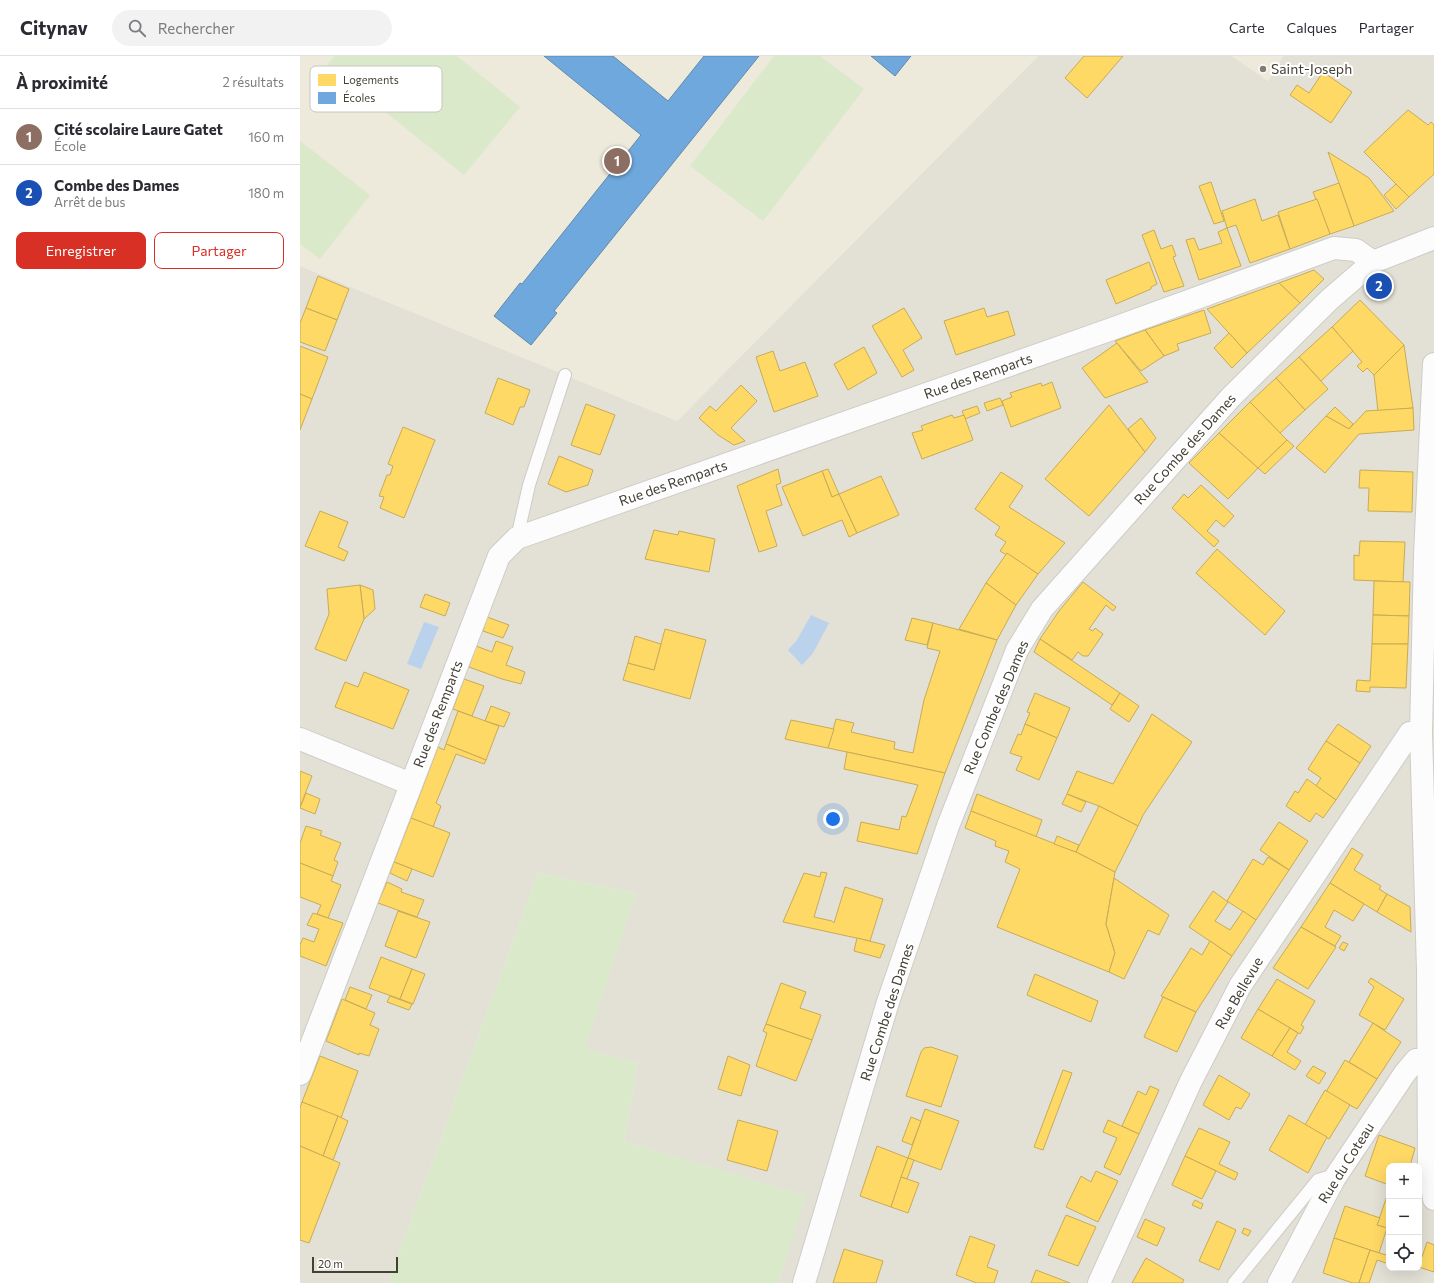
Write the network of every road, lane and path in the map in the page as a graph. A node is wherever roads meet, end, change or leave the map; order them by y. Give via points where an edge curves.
1 (1434, 238) edge
2 (1373, 262) junction
3 (1434, 364) edge
4 (565, 375) dead end
5 (517, 538) junction
6 (1429, 584) edge
7 (1421, 733) junction
8 (300, 739) edge
9 (411, 784) junction
10 (1431, 1013) edge
11 (1428, 1060) junction
12 (300, 1074) edge
13 (1334, 1179) junction
14 (1434, 1199) edge
15 (804, 1283) edge
16 (1098, 1283) edge
17 (1234, 1283) edge
18 (1279, 1283) edge

1 - 2 street, Rue Combe des Dames
2 - 5 street, Rue des Remparts via 1356,250 1334,248
2 - 15 street, Rue Combe des Dames via 1330,300 1231,397 1042,609 1017,650 948,826 891,995
3 - 6 street
4 - 5 lane via 529,484
5 - 9 street, Rue des Remparts via 499,556
6 - 7 street
7 - 10 street
7 - 16 street, Rue Bellevue via 1410,733 1240,986 1191,1081
8 - 9 street
9 - 12 street, Rue des Remparts
10 - 11 street
11 - 13 street, Rue du Coteau via 1416,1060 1405,1072
11 - 14 street via 1429,1165
13 - 17 lane via 1328,1177 1318,1180
13 - 18 street, Rue du Coteau

